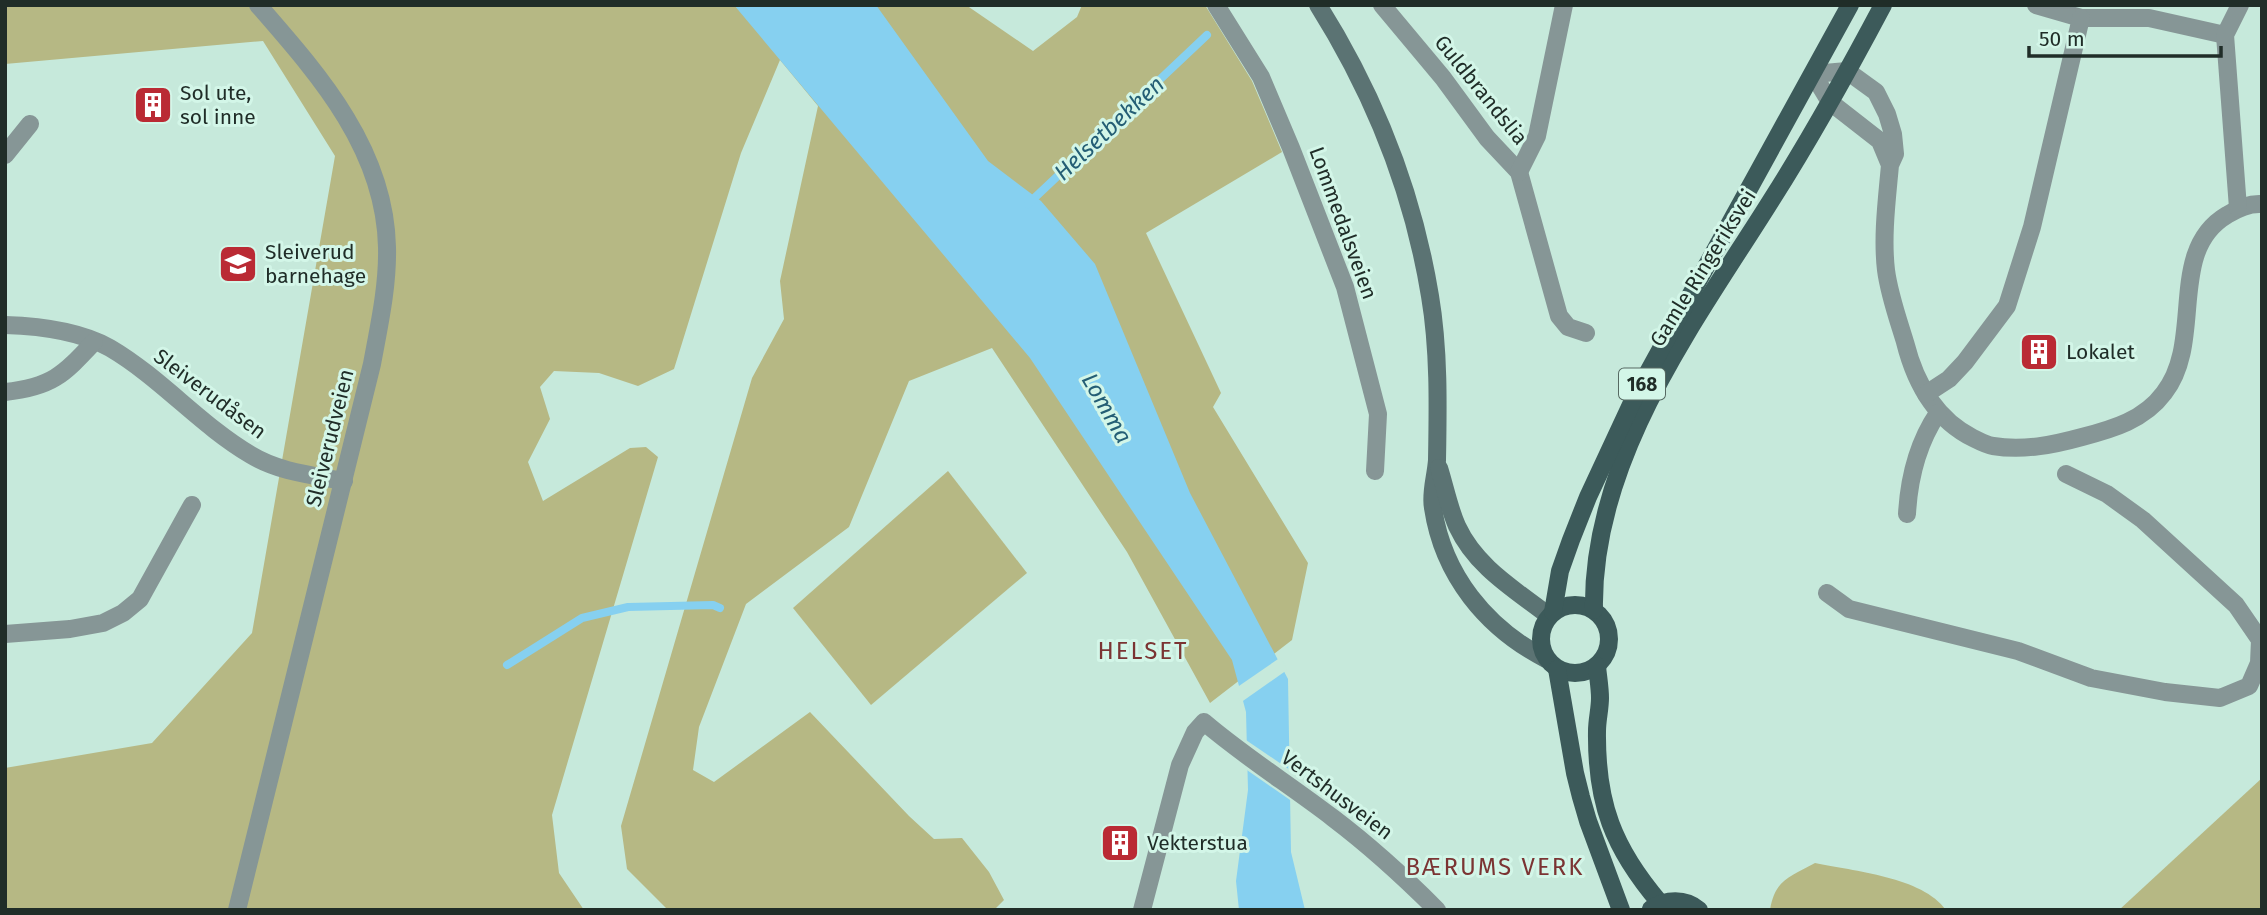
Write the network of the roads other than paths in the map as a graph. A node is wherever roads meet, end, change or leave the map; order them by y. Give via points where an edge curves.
1 (258, 5) edge
2 (1216, 5) edge
3 (1318, 5) edge
4 (1382, 5) edge
5 (1564, 5) edge
6 (1850, 5) edge
7 (1883, 5) edge
8 (2036, 5) edge
9 (2240, 5) edge
10 (2081, 19) junction
11 (2225, 35) junction
12 (1847, 71) junction
13 (1813, 74) junction
14 (1830, 102) junction
15 (30, 124) dead end
16 (5, 155) edge
17 (1890, 164) junction
18 (1519, 172) junction
19 (2262, 204) edge
20 (2238, 208) junction
21 (5, 326) edge
22 (1586, 333) dead end
23 (94, 342) junction
24 (5, 392) edge
25 (1927, 394) junction
26 (1938, 413) junction
27 (1437, 462) junction
28 (1375, 471) dead end
29 (2066, 474) dead end
30 (344, 481) junction
31 (192, 505) dead end
32 (1908, 514) dead end
33 (1827, 593) dead end
34 (1594, 610) junction
35 (1551, 614) junction
36 (5, 634) edge
37 (1551, 664) junction
38 (1597, 666) junction
39 (1655, 906) edge
40 (237, 910) edge
41 (1142, 910) edge
42 (1437, 910) edge
43 (1620, 910) edge
44 (1699, 910) edge

1 - 30 street, Sleiverudveien via 350,122 366,153 386,220 383,305
2 - 28 street, Lommedalsveien via 1261,77 1345,287 1378,414
3 - 27 main road via 1370,98 1409,204 1431,296
4 - 18 street, Guldbrandslia
5 - 18 street, Guldbrandslia via 1537,136
6 - 13 main road, Gamle Ringeriksvei / 168
7 - 12 main road, Gamle Ringeriksvei / 168
8 - 10 street
9 - 11 street
10 - 11 street via 2149,18
10 - 25 street via 2032,227 2007,306 1965,362
11 - 20 street
12 - 13 street
12 - 14 main road, Gamle Ringeriksvei / 168
12 - 17 street via 1876,92 1888,114 1895,154
13 - 14 street
13 - 35 main road, Gamle Ringeriksvei / 168 via 1635,396 1571,540
14 - 17 street via 1880,141
14 - 34 main road, Gamle Ringeriksvei / 168 via 1683,341 1624,456 1606,508 1593,578
15 - 16 street
17 - 25 street via 1886,272 1909,359
18 - 22 street, Guldbrandslia via 1559,316 1568,327
19 - 20 street
20 - 26 street via 2204,236 2192,262 2186,333 2177,370 2165,393 2147,410 2123,425 2026,448 1990,446
21 - 23 street, Sleiverudåsen via 66,332
23 - 24 street via 55,380
23 - 30 street, Sleiverudåsen via 136,366 252,456 289,471
25 - 26 street
26 - 32 street via 1925,432 1909,482
27 - 35 main road via 1457,525 1477,558 1497,578
27 - 37 main road via 1432,505 1450,567 1463,589 1499,628
29 - 33 street via 2107,494 2143,520 2236,605 2260,640 2259,663 2249,686 2220,698 2091,678 2018,651 1849,609
30 - 40 street, Sleiverudveien
31 - 36 street via 140,599 123,613 103,623 70,629
34 - 35 main road via 1566,606
34 - 38 main road, 168 via 1605,622 1610,638 1607,653
35 - 37 main road, 168 via 1541,644
37 - 38 main road via 1570,674
37 - 43 main road, 168 via 1581,797
38 - 39 main road, 168 via 1597,755 1603,806
39 - 44 main road, 168 via 1677,901
41 - 42 street, Vertshusveien via 1180,765 1204,722 1364,842

